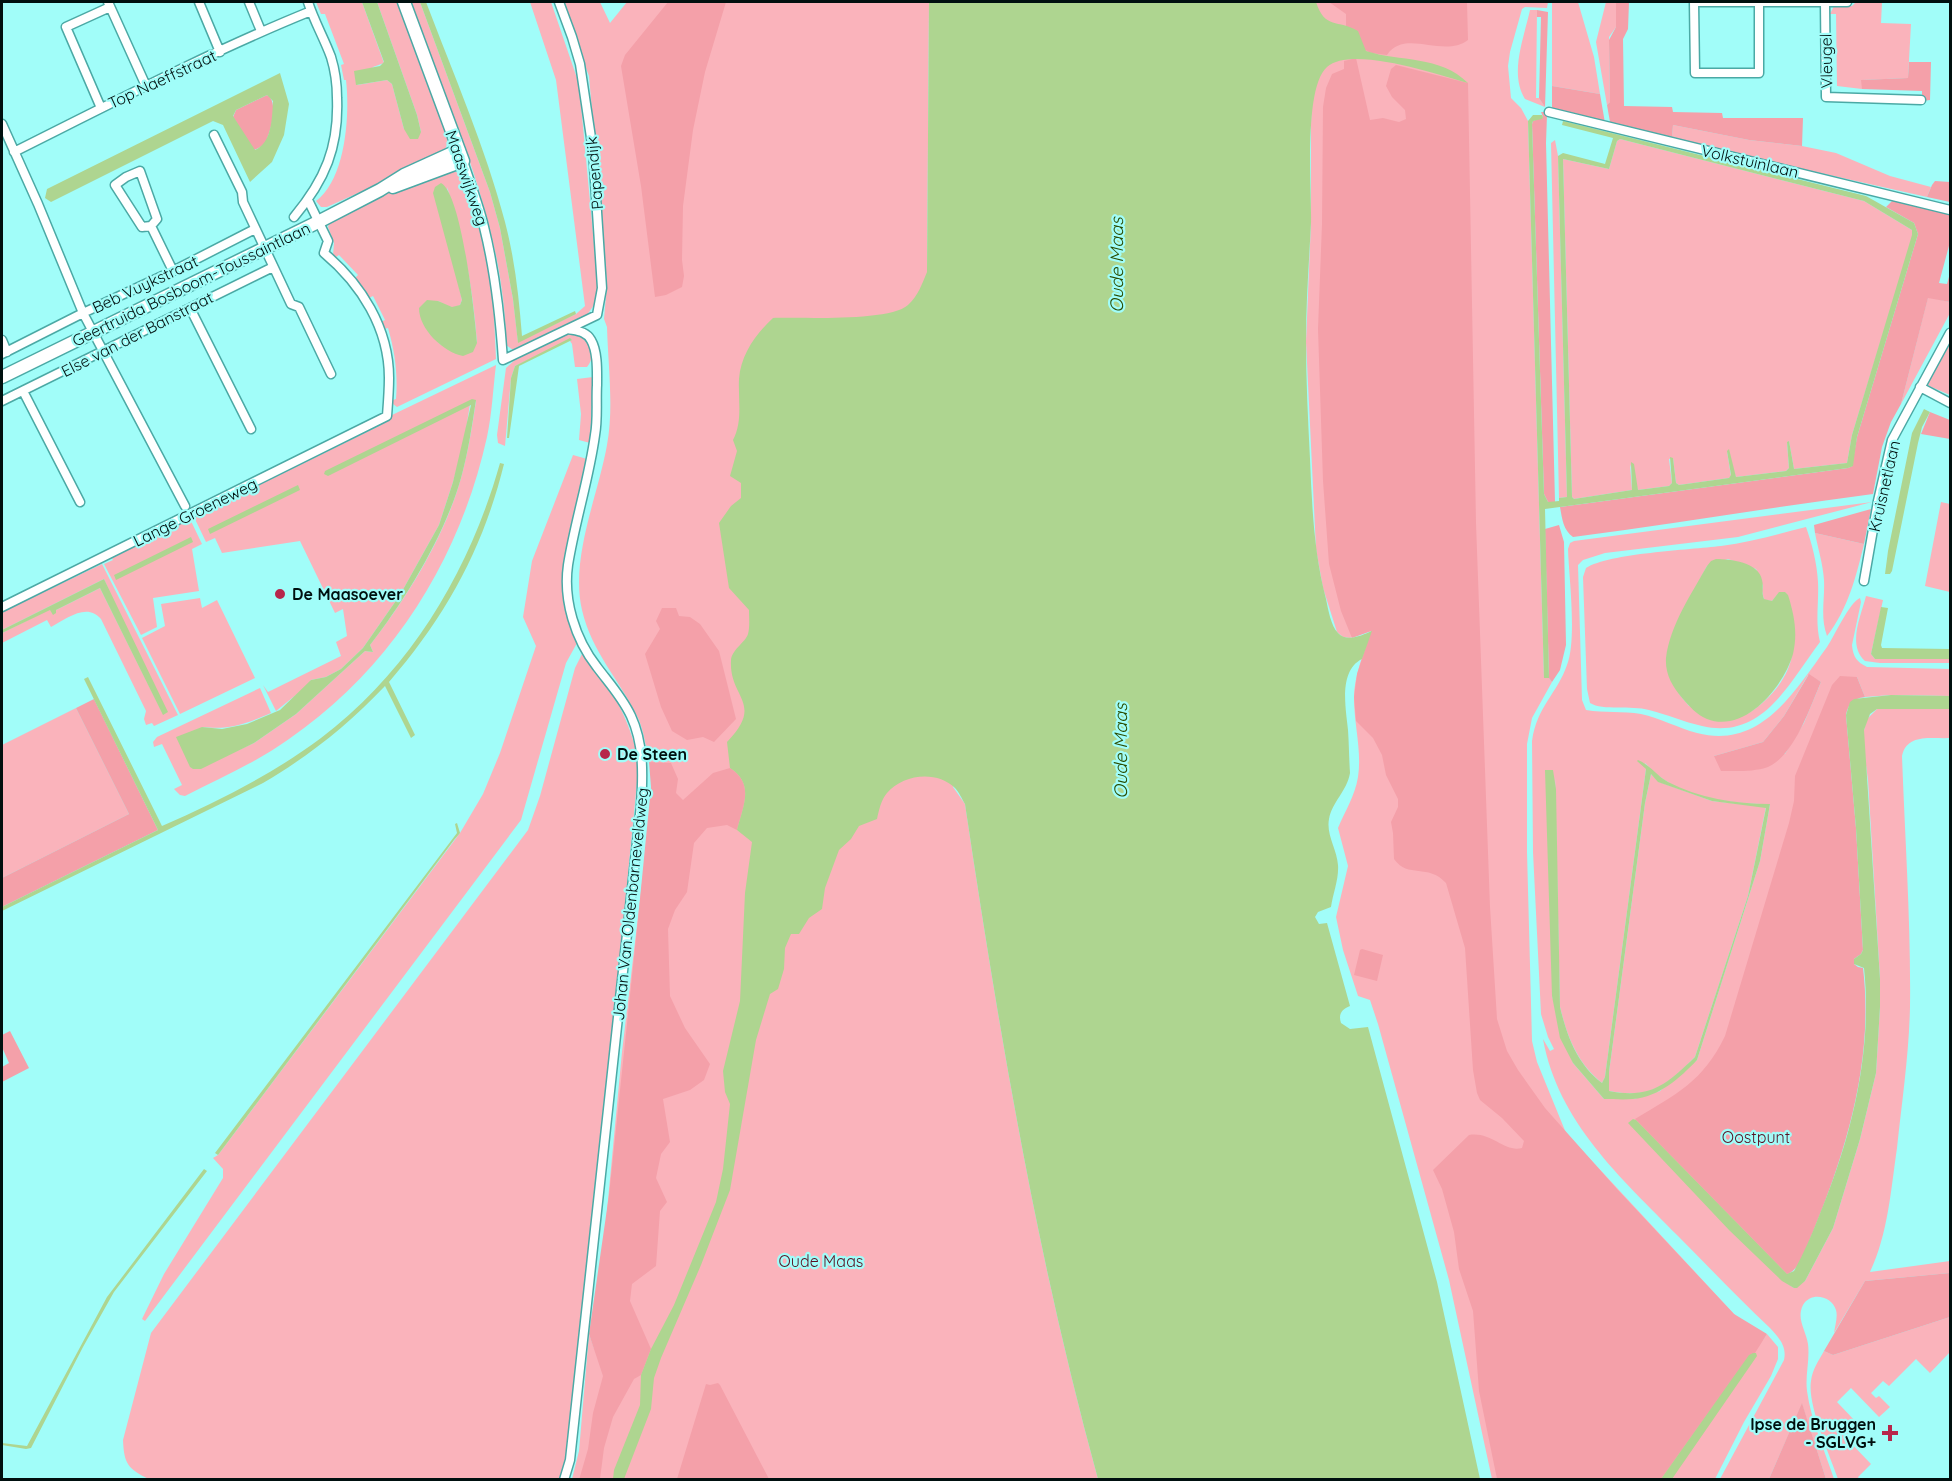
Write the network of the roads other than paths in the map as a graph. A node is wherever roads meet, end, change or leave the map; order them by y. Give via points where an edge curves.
1 (198, 2) edge
2 (249, 2) edge
3 (308, 2) edge
4 (404, 2) edge
5 (559, 2) edge
6 (1694, 2) edge
7 (1847, 2) edge
8 (1759, 3) edge
9 (1825, 3) edge
10 (109, 4) edge
11 (311, 11) junction
12 (261, 32) junction
13 (220, 52) junction
14 (146, 86) junction
15 (1921, 100) dead end
16 (100, 108) junction
17 (1549, 112) dead end
18 (2, 124) edge
19 (214, 135) dead end
20 (14, 152) junction
21 (461, 156) junction
22 (308, 200) junction
23 (1950, 210) edge
24 (294, 217) dead end
25 (320, 221) junction
26 (151, 226) junction
27 (255, 229) junction
28 (264, 248) junction
29 (273, 267) junction
30 (173, 271) junction
31 (190, 308) junction
32 (83, 313) junction
33 (568, 329) junction
34 (93, 333) junction
35 (1950, 333) edge
36 (2, 340) edge
37 (103, 351) junction
38 (4, 353) edge
39 (331, 374) dead end
40 (2, 377) edge
41 (1920, 387) junction
42 (24, 391) junction
43 (2, 402) edge
44 (1950, 403) edge
45 (252, 429) dead end
46 (80, 502) dead end
47 (185, 506) dead end
48 (1864, 581) dead end
49 (2, 607) edge
50 (564, 1479) edge

1 - 13 street
2 - 12 street
3 - 11 street
4 - 21 street, Maaswijkweg
5 - 33 street, Papendijk via 584,87 593,151 602,288 597,315
6 - 8 street
6 - 8 street via 1695,73 1759,73
7 - 9 street
8 - 9 street
9 - 15 street, Vleugel via 1827,97
10 - 14 street
10 - 16 street via 66,27
11 - 12 street, Top Naeffstraat
11 - 22 street via 332,59 338,119 325,173
12 - 13 street, Top Naeffstraat
13 - 14 street, Top Naeffstraat
14 - 16 street, Top Naeffstraat
16 - 20 street, Top Naeffstraat
17 - 23 street, Volkstuinlaan
18 - 20 street
19 - 27 street
20 - 32 street
21 - 25 street, Geertruida Bosboom-Toussaintlaan via 404,175
21 - 33 street, Maaswijkweg via 493,264 503,360
22 - 24 street
22 - 25 street
25 - 28 street, Geertruida Bosboom-Toussaintlaan
25 - 49 street, Lange Groeneweg via 328,241 324,253 355,284 374,314 385,346 389,377 387,416
26 - 26 street via 157,219 140,171 115,185 142,227
26 - 30 street
27 - 28 street
27 - 30 street, Beb Vuykstraat
28 - 29 street
28 - 34 street, Geertruida Bosboom-Toussaintlaan
29 - 31 street, Else van der Banstraat
29 - 39 street via 291,304 299,307
30 - 32 street, Beb Vuykstraat
31 - 37 street, Else van der Banstraat
31 - 45 street
32 - 34 street
32 - 38 street, Beb Vuykstraat
33 - 50 street, Johan Van Oldenbarneveldweg via 584,333 592,340 597,376 596,433 568,566 570,612 584,648 631,716 643,767 573,1436
34 - 37 street
34 - 40 street, Geertruida Bosboom-Toussaintlaan
35 - 41 street, Kruisnetlaan
36 - 38 street
37 - 42 street, Else van der Banstraat
37 - 47 street
41 - 44 street
41 - 48 street, Kruisnetlaan via 1892,440
42 - 43 street, Else van der Banstraat
42 - 46 street

